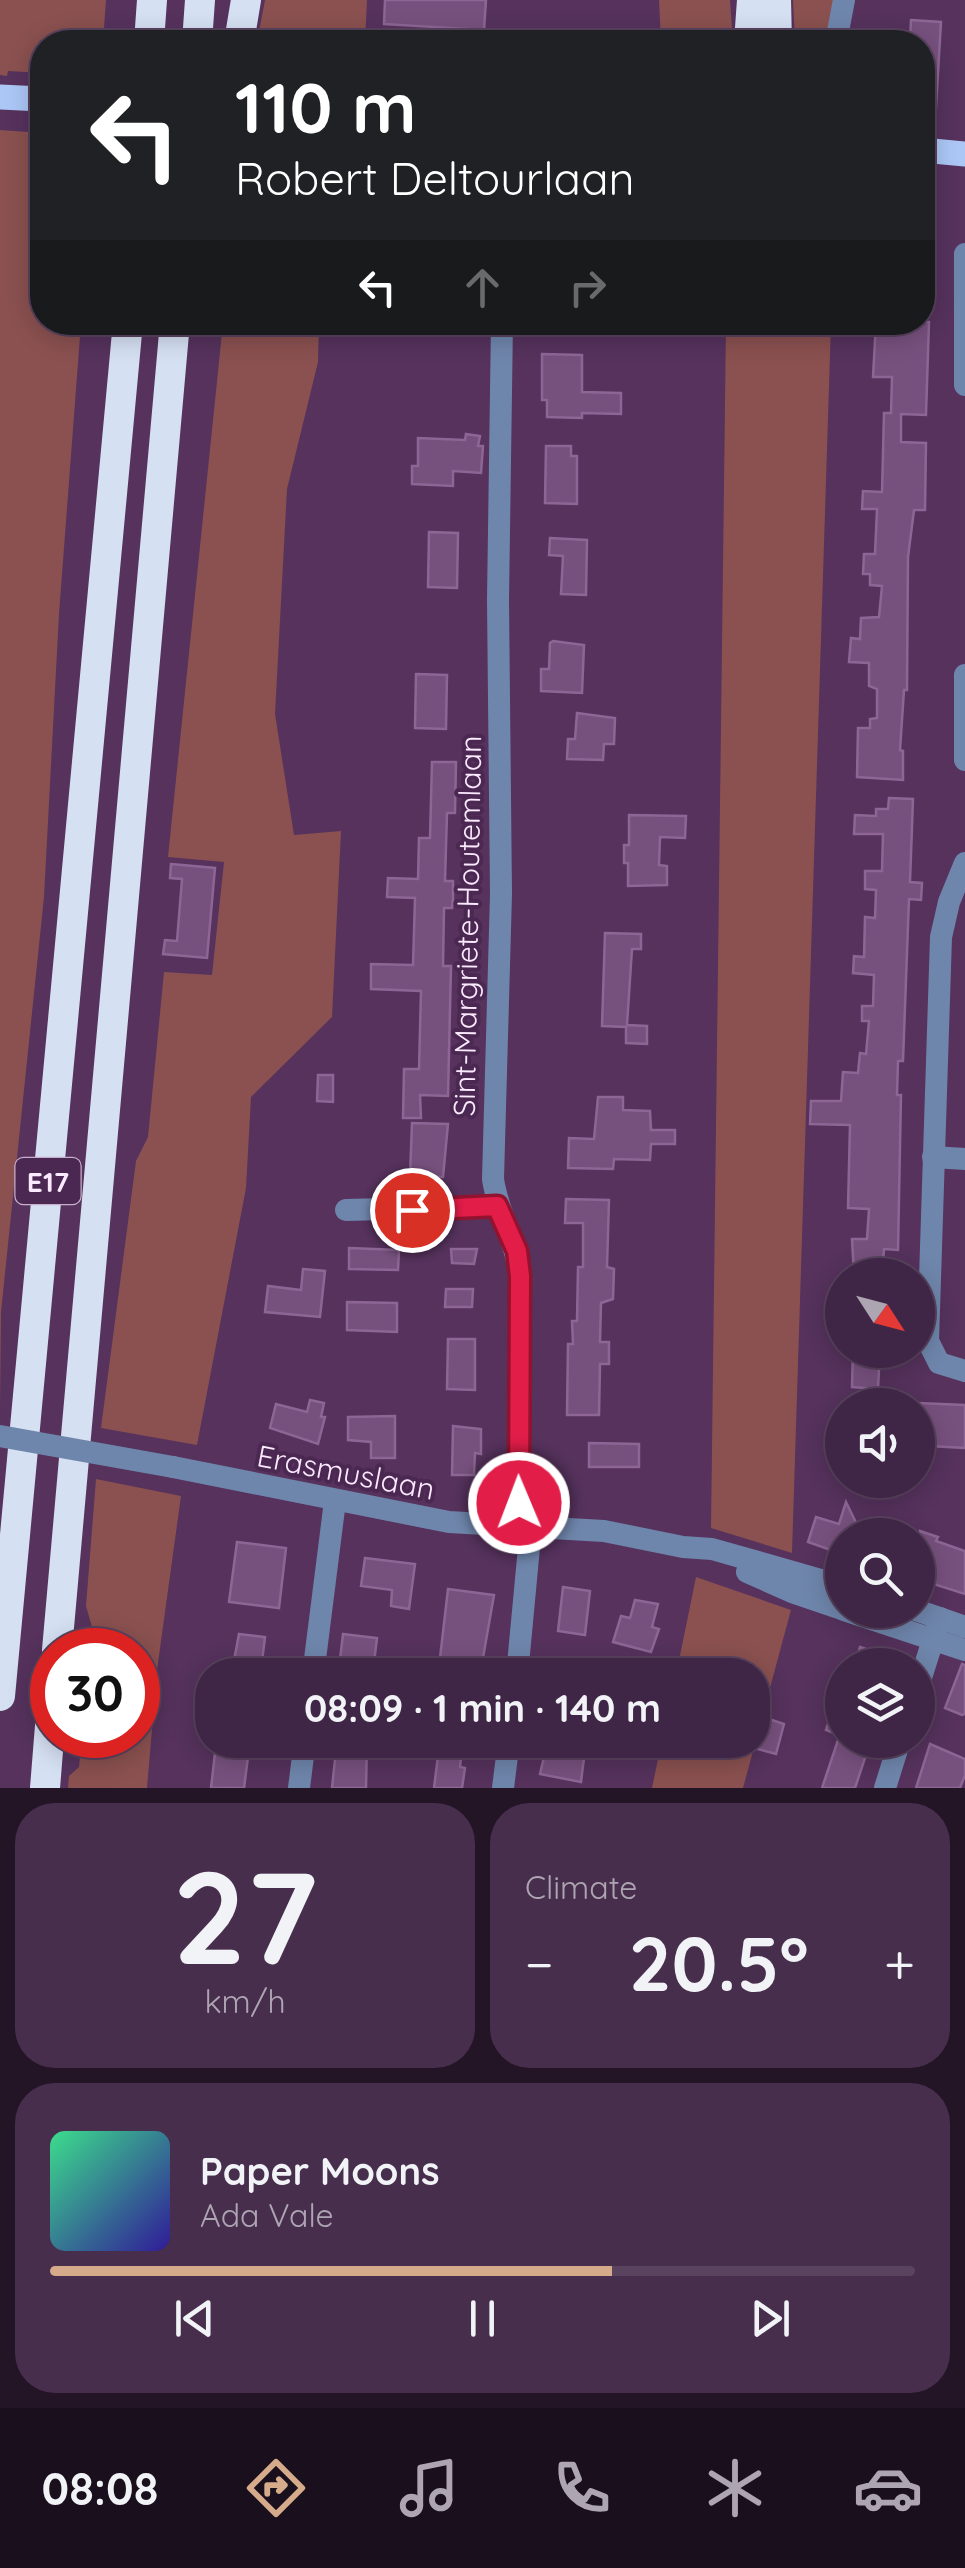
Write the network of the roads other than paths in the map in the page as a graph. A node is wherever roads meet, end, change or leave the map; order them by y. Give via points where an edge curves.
1 (152, 0) edge
2 (200, 0) edge
3 (246, 0) edge
4 (844, 0) edge
5 (760, 3) edge
6 (150, 30) edge
7 (198, 30) edge
8 (241, 30) edge
9 (766, 30) edge
10 (838, 30) edge
11 (2, 97) edge
12 (30, 98) edge
13 (935, 151) edge
14 (965, 154) edge
15 (965, 254) edge
16 (127, 335) edge
17 (174, 335) edge
18 (502, 335) edge
19 (965, 385) edge
20 (965, 676) edge
21 (965, 760) edge
22 (965, 863) edge
23 (941, 938) junction
24 (965, 938) edge
25 (933, 1157) junction
26 (965, 1160) edge
27 (497, 1206) junction
28 (346, 1210) dead end
29 (965, 1372) edge
30 (0, 1436) edge
31 (335, 1501) junction
32 (526, 1526) junction
33 (684, 1547) junction
34 (825, 1581) edge
35 (825, 1603) edge
36 (965, 1627) edge
37 (59, 1628) edge
38 (931, 1628) edge
39 (936, 1629) junction
40 (930, 1648) edge
41 (965, 1650) edge
42 (315, 1658) edge
43 (517, 1658) edge
44 (0, 1696) edge
45 (47, 1758) edge
46 (303, 1758) edge
47 (506, 1758) edge
48 (894, 1758) edge
49 (45, 1788) edge
50 (299, 1788) edge
51 (503, 1788) edge
52 (884, 1788) edge

1 - 6 highway
2 - 7 highway
3 - 8 highway
4 - 10 street
5 - 9 highway
11 - 12 main road
13 - 14 main road
15 - 19 street
16 - 44 highway, E17
17 - 37 highway, E17
18 - 27 street, Sint-Margriete-Houtemlaan
20 - 21 street
22 - 23 street
23 - 24 street
23 - 25 street
25 - 26 street
25 - 29 street via 928,1341 939,1363
27 - 28 street
27 - 32 street, Sint-Margriete-Houtemlaan via 520,1276
30 - 31 street, Erasmuslaan, bridge
31 - 32 street, Erasmuslaan via 449,1522
31 - 42 street
32 - 33 street, Erasmuslaan via 604,1531
32 - 43 street, Sint-Margriete-Houtemlaan
33 - 34 street
33 - 35 street
36 - 39 street
38 - 39 street
39 - 40 street
39 - 41 street
45 - 49 highway
46 - 50 street
47 - 51 street
48 - 52 street

